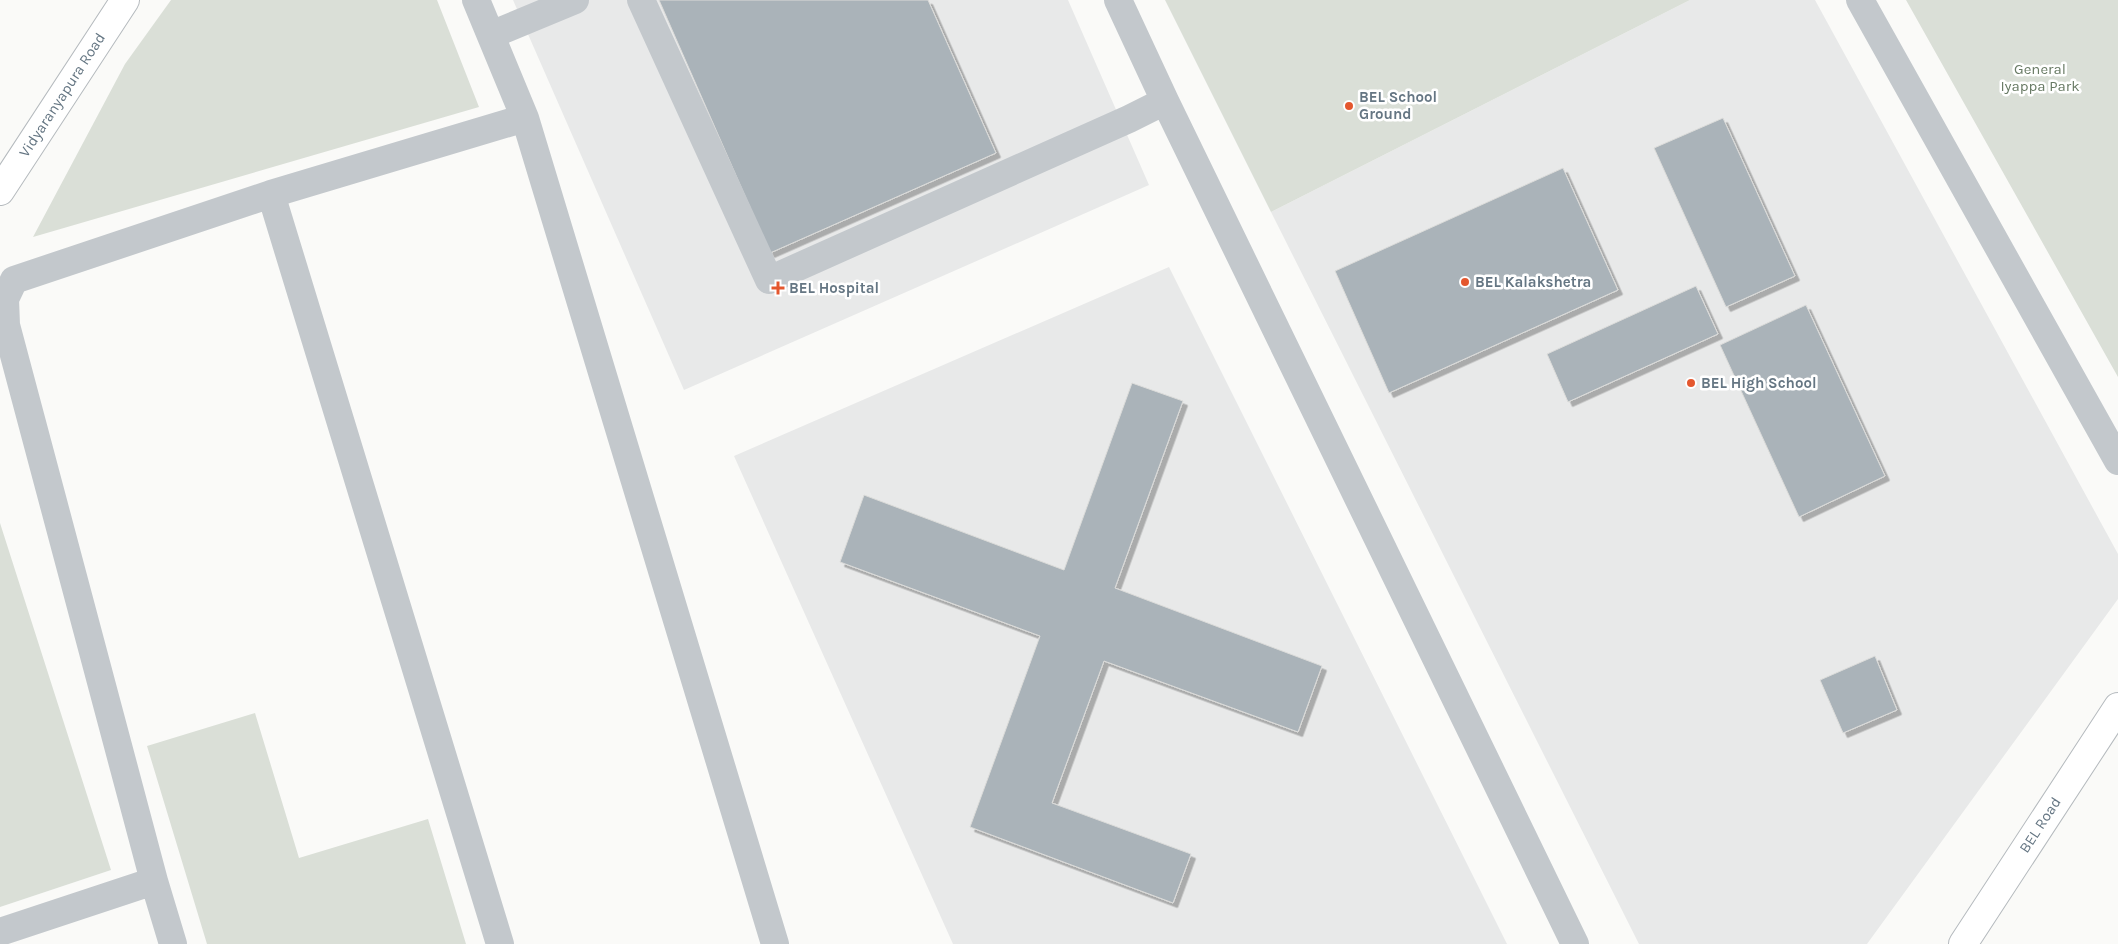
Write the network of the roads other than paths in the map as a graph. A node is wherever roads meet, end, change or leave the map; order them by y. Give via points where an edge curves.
1 (125, 0) edge
2 (476, 0) edge
3 (575, 0) edge
4 (641, 0) edge
5 (1118, 0) edge
6 (1860, 0) edge
7 (491, 35) junction
8 (1165, 101) junction
9 (525, 118) junction
10 (4, 175) edge
11 (271, 194) junction
12 (2118, 461) edge
13 (2118, 707) edge
14 (154, 881) junction
15 (0, 932) edge
16 (173, 944) edge
17 (500, 944) edge
18 (776, 944) edge
19 (1575, 944) edge
20 (1962, 944) edge

1 - 10 main road, Vidyaranyapura Road
2 - 7 street
3 - 7 street
4 - 8 street via 770,280
5 - 8 street
6 - 12 street
7 - 9 street
8 - 19 street
9 - 11 street
9 - 18 street
11 - 14 street via 14,280 5,299 6,325
11 - 17 street
13 - 20 main road, BEL Road
14 - 15 street
14 - 16 street

